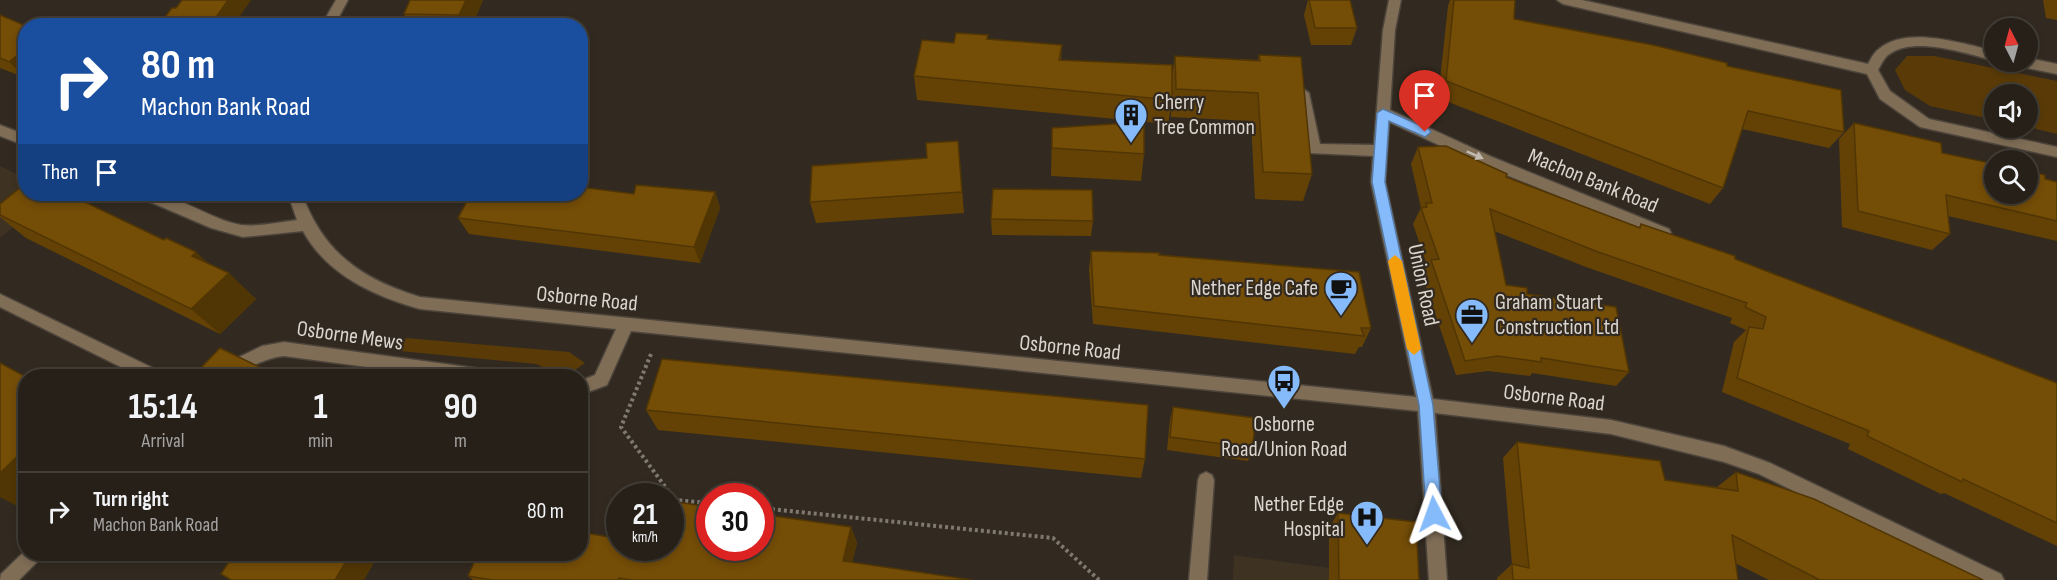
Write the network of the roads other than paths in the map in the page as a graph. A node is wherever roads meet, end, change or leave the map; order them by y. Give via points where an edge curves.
1 (342, 0) edge
2 (1395, 0) edge
3 (1563, 0) edge
4 (332, 18) edge
5 (1984, 54) edge
6 (2038, 65) edge
7 (2057, 69) edge
8 (1871, 70) junction
9 (1301, 92) edge
10 (1383, 113) junction
11 (0, 130) edge
12 (18, 138) edge
13 (1380, 151) junction
14 (2057, 152) edge
15 (162, 201) edge
16 (297, 201) edge
17 (306, 225) junction
18 (1677, 239) edge
19 (0, 300) edge
20 (625, 326) junction
21 (139, 369) edge
22 (230, 369) edge
23 (431, 369) edge
24 (588, 385) edge
25 (1426, 405) junction
26 (1206, 480) dead end
27 (26, 561) edge
28 (7, 580) edge
29 (1198, 580) edge
30 (1438, 580) edge
31 (1995, 580) edge

1 - 4 street
2 - 10 street, Union Road
3 - 8 street
5 - 8 street via 1926,42 1905,44 1883,52
6 - 7 street
8 - 14 street via 1885,95 1925,123
9 - 13 street via 1314,148
10 - 13 street, Union Road
10 -> 18 street, Machon Bank Road
11 - 12 street
13 - 25 street, Union Road via 1378,182
15 - 17 street via 243,231
16 - 17 street, Osborne Road
17 - 20 street, Osborne Road via 316,243 341,266 398,297 444,307
19 - 21 street
20 - 24 street via 601,380
20 - 25 street, Osborne Road
22 - 23 street, Osborne Mews via 267,351 284,349
25 - 30 street, Union Road
25 - 31 street, Osborne Road via 1611,428 1724,454 1764,468
26 - 29 street
27 - 28 street

